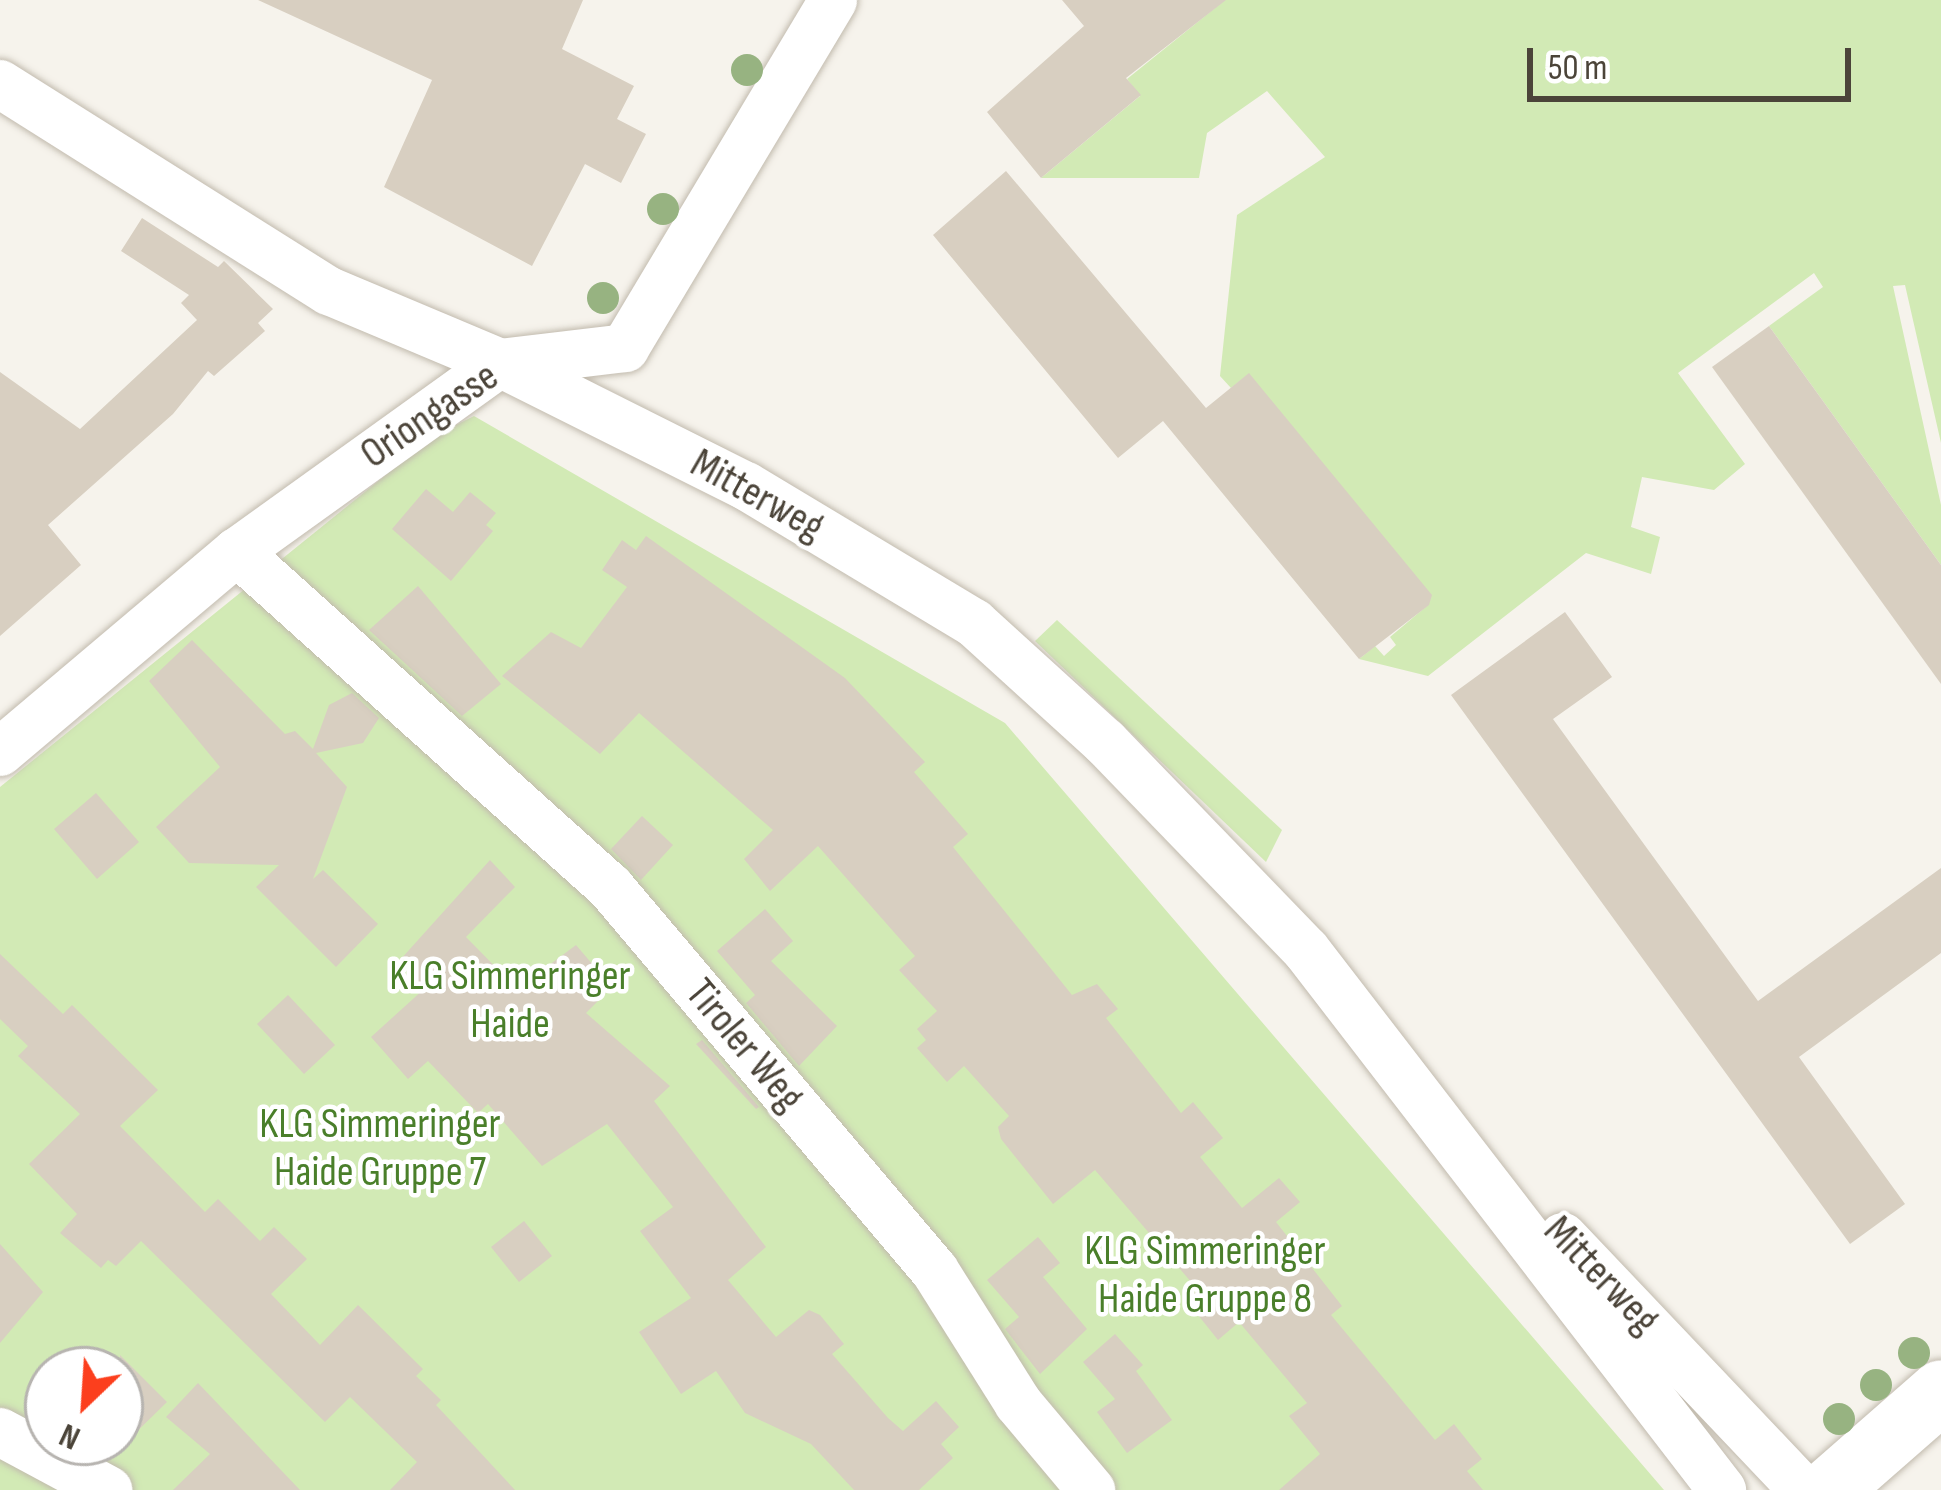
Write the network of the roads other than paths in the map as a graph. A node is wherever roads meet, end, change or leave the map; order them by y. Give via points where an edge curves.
1 (832, 0) edge
2 (0, 84) edge
3 (500, 362) junction
4 (238, 552) junction
5 (0, 752) edge
6 (1398, 1064) junction
7 (1941, 1391) edge
8 (0, 1432) edge
9 (108, 1490) edge
10 (1091, 1490) edge
11 (1722, 1490) edge
12 (1803, 1490) edge
13 (1828, 1490) edge

1 - 3 street, Oriongasse via 625,348
2 - 3 street, Mitterweg via 329,291
3 - 4 street, Oriongasse
3 - 6 street, Mitterweg via 746,486 974,623 1106,742 1306,950
4 - 5 street, Oriongasse
4 - 10 street, Tiroler Weg via 610,887 935,1271 1018,1403
6 - 11 street, Mitterweg
6 - 12 street, Mitterweg
7 - 13 street
8 - 9 street

